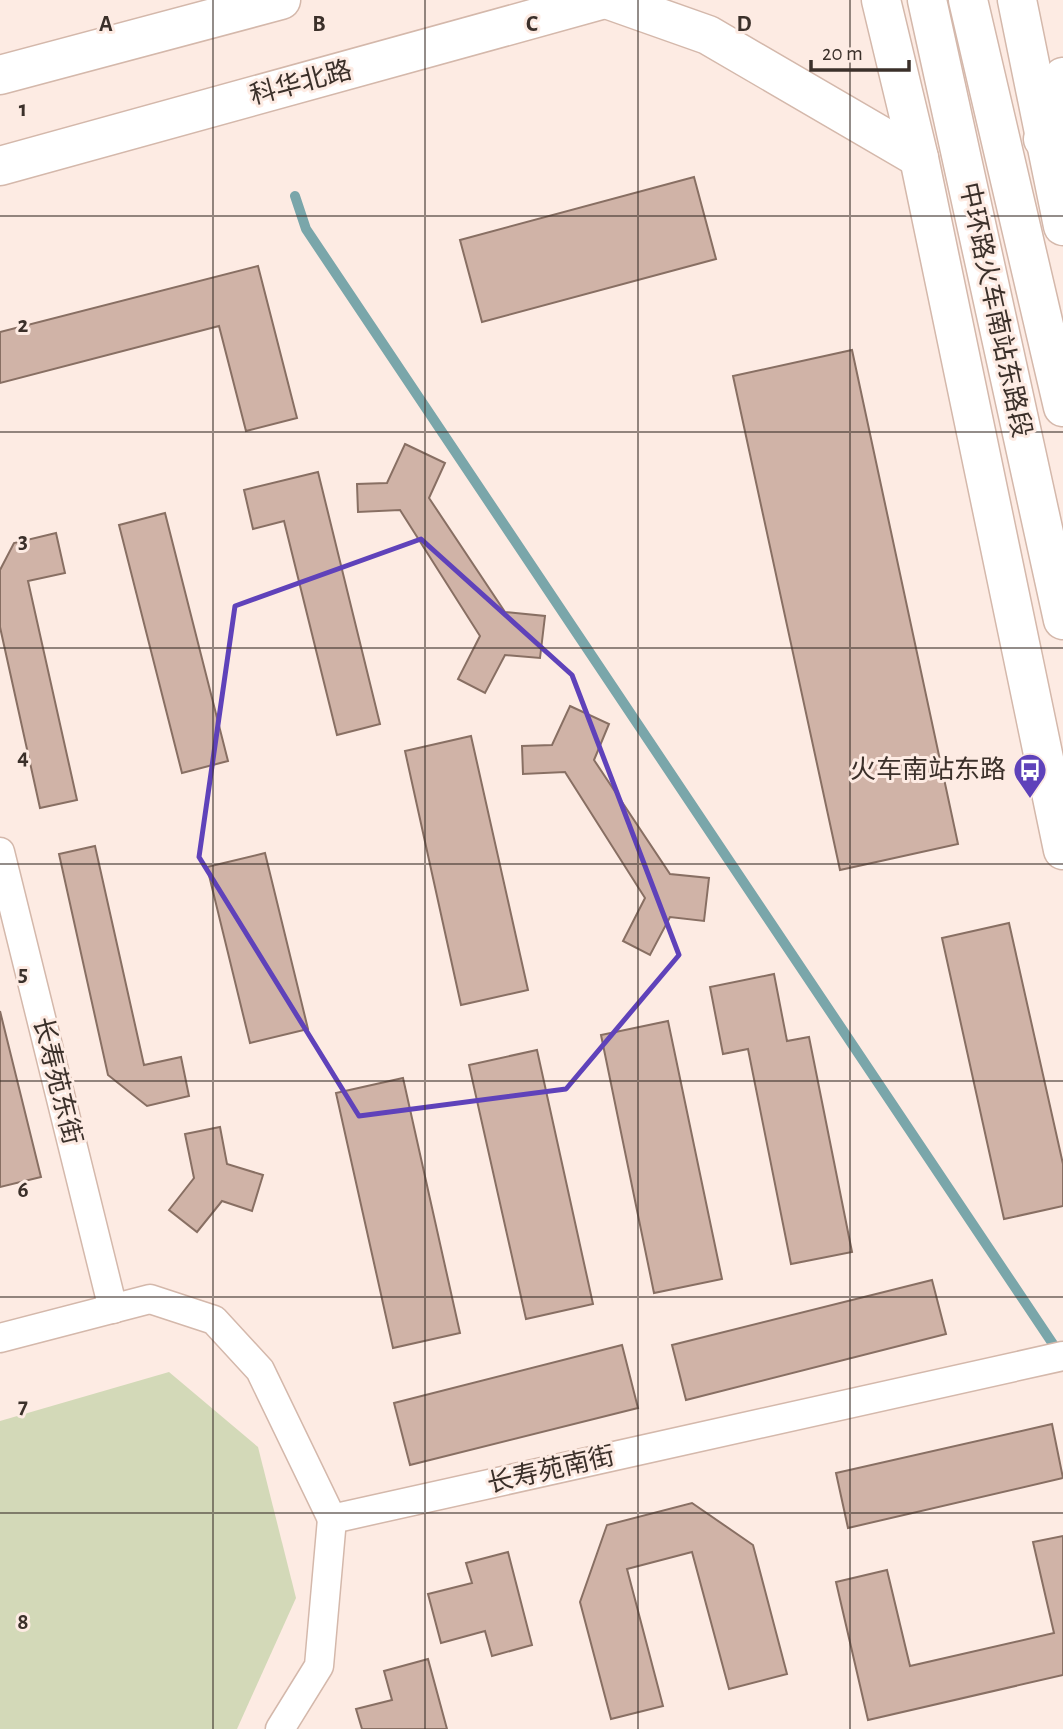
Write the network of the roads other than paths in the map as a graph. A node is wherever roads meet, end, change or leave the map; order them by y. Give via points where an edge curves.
1 (281, 0) edge
2 (601, 0) edge
3 (609, 0) edge
4 (881, 0) edge
5 (927, 0) edge
6 (968, 0) edge
7 (1017, 0) edge
8 (0, 75) edge
9 (1063, 77) edge
10 (1043, 139) junction
11 (919, 158) junction
12 (0, 166) edge
13 (1063, 226) edge
14 (1063, 407) edge
15 (1063, 620) edge
16 (1063, 850) edge
17 (0, 852) edge
18 (113, 1309) junction
19 (0, 1338) edge
20 (1051, 1358) edge
21 (332, 1519) junction
22 (280, 1729) edge

1 - 8 main road
2 - 12 main road, 科华北路
3 - 11 main road via 708,36
4 - 11 main road
5 - 15 main road, 中环路火车南站东路段
6 - 14 main road, 中环路火车南站东路段
7 - 10 main road
9 - 10 main road
10 - 13 main road
11 - 16 main road
17 - 18 street, 长寿苑东街
18 - 19 street
18 - 21 street via 150,1299 214,1320 260,1370
20 - 21 street, 长寿苑南街
21 - 22 street via 319,1666

